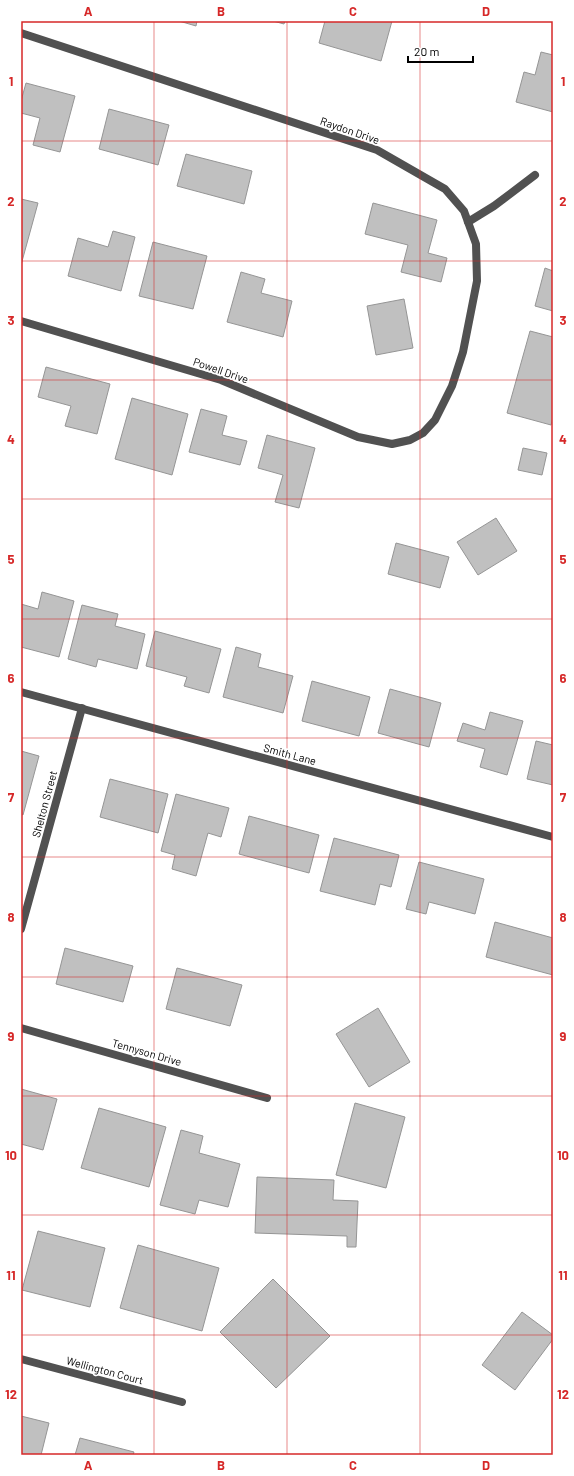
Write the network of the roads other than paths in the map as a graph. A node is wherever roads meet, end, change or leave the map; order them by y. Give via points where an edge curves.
1 (21, 33) edge
2 (535, 175) dead end
3 (468, 222) junction
4 (21, 321) edge
5 (410, 440) joint
6 (21, 692) edge
7 (82, 708) junction
8 (553, 837) edge
9 (21, 929) edge
10 (21, 1028) edge
11 (267, 1098) dead end
12 (21, 1359) edge
13 (182, 1402) dead end

1 - 3 street, Raydon Drive via 377,150 445,189 464,211
2 - 3 street
3 - 5 street, Raydon Drive via 476,244 478,281 463,352 452,386 435,420 423,433
4 - 5 street, Powell Drive via 221,380 358,437 392,444
6 - 7 street, Smith Lane
7 - 8 street, Smith Lane
7 - 9 street, Shelton Street
10 - 11 street, Tennyson Drive
12 - 13 street, Wellington Court

